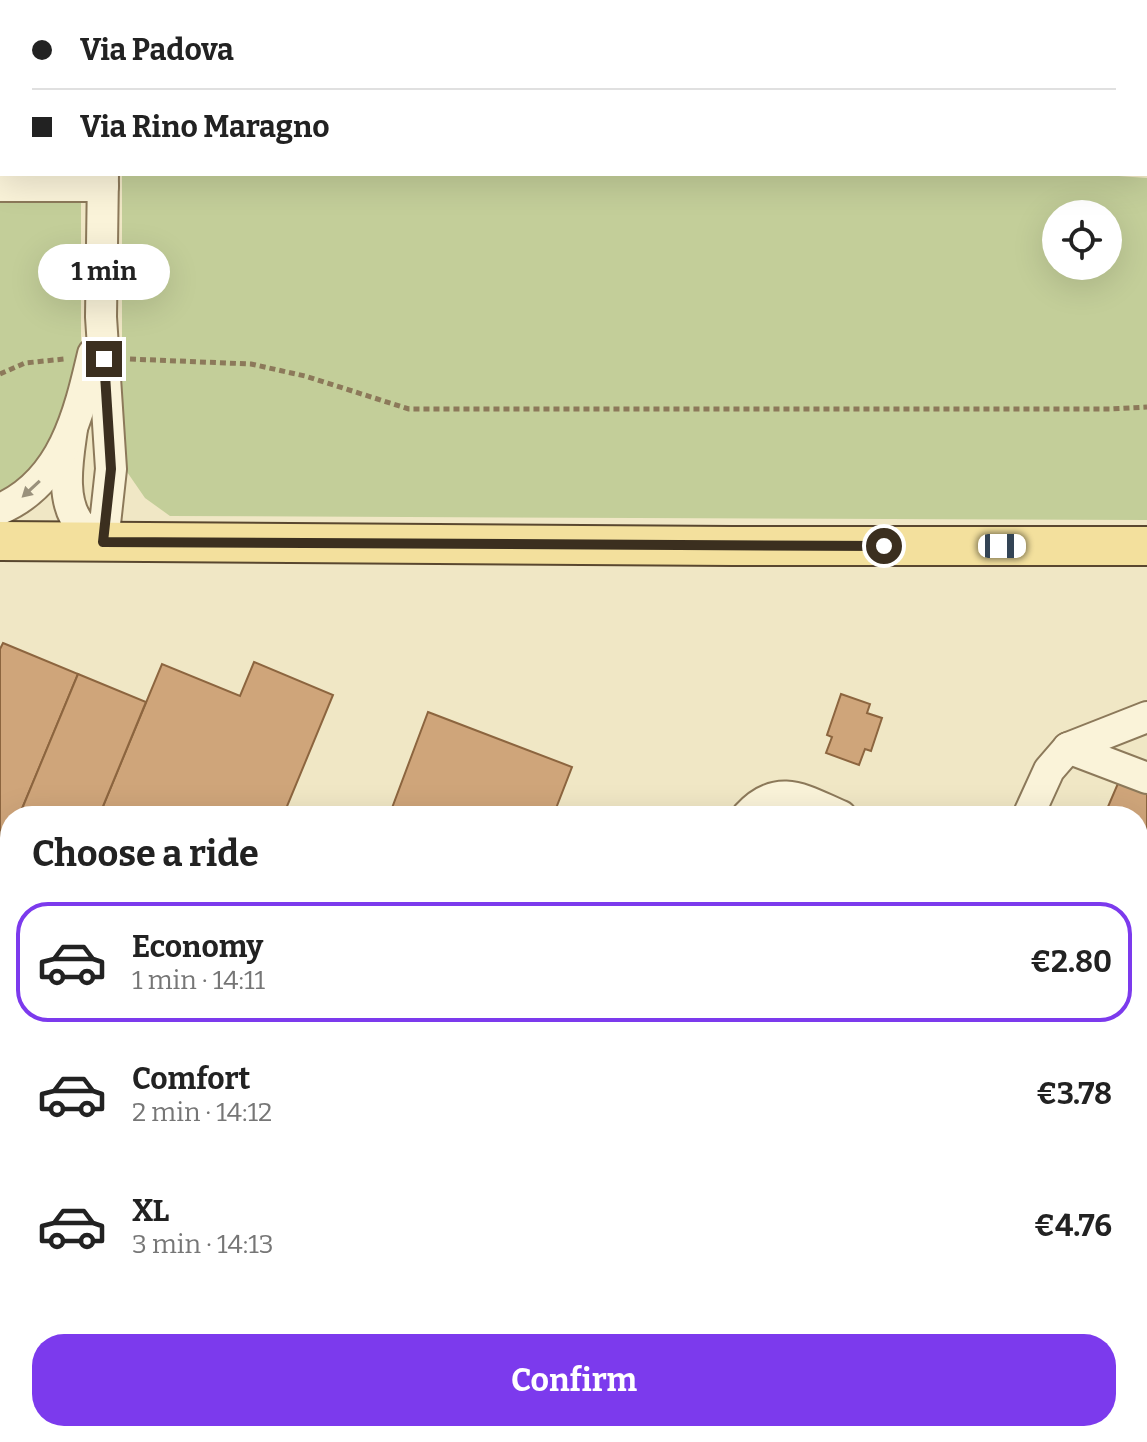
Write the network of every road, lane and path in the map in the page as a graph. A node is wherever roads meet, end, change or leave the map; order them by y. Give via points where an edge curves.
1 (103, 180) edge
2 (0, 186) edge
3 (98, 359) junction
4 (0, 374) edge
5 (1147, 407) edge
6 (72, 429) junction
7 (0, 509) edge
8 (0, 541) edge
9 (103, 542) junction
10 (1147, 546) edge
11 (1147, 717) edge
12 (1068, 748) junction
13 (1147, 778) edge
14 (758, 806) edge
15 (814, 806) edge
16 (1033, 806) edge

1 - 2 street
1 - 3 street
3 - 4 path via 49,359
3 - 5 path via 251,364 409,409
3 - 6 street
3 - 9 street via 111,469
6 -> 7 street via 33,489
6 - 9 street via 67,477 73,513
8 - 9 main road
9 - 10 main road
11 - 12 street
12 - 13 street
12 - 16 street via 1049,770
14 - 15 street via 784,795

